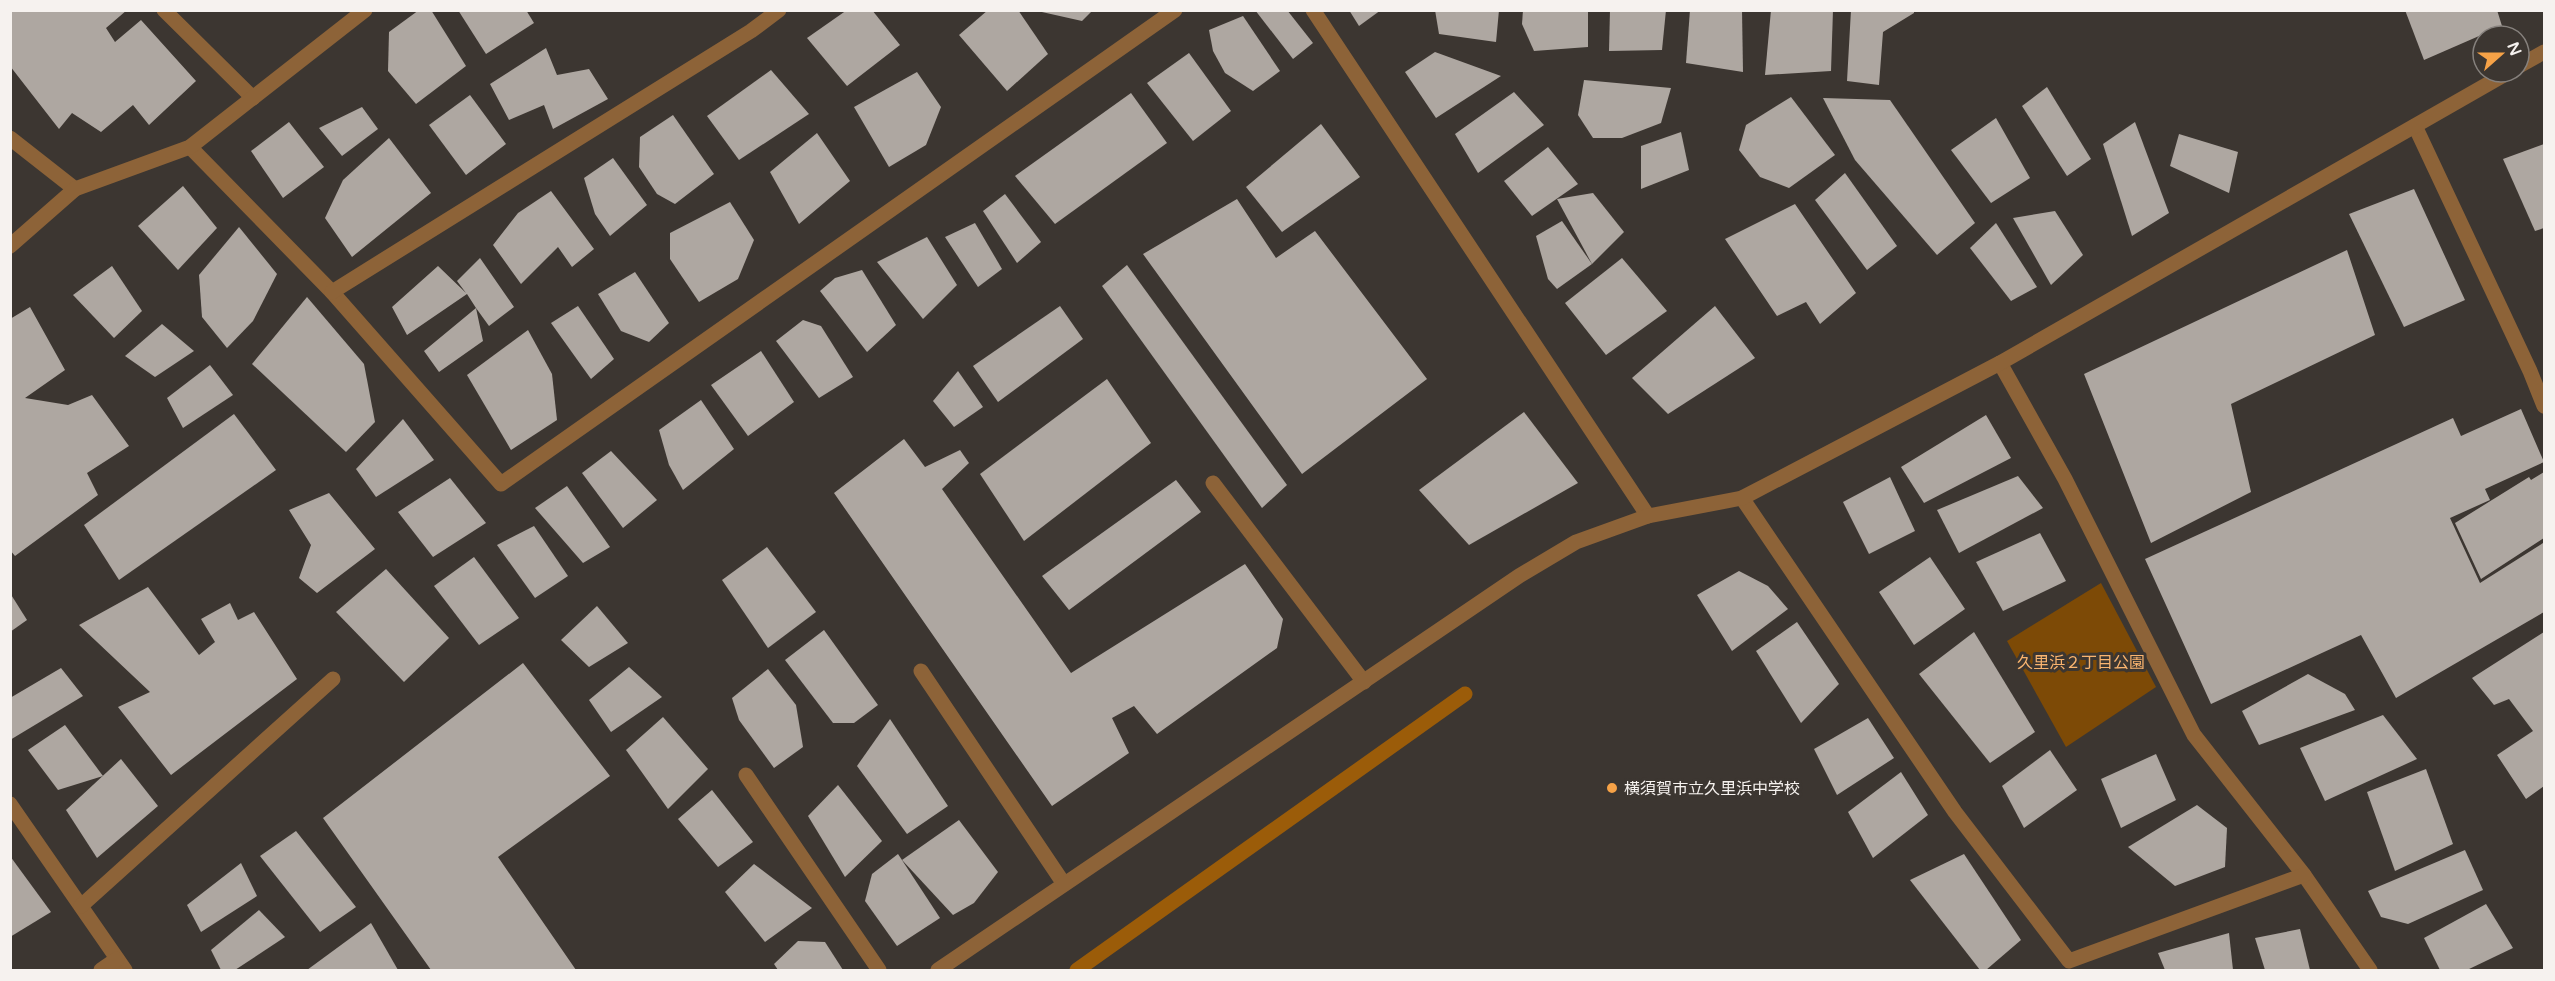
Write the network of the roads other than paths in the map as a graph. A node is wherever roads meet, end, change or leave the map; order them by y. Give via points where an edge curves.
1 (164, 10) edge
2 (365, 10) edge
3 (779, 10) edge
4 (1175, 10) edge
5 (1313, 10) edge
6 (2488, 84) edge
7 (253, 98) junction
8 (2415, 126) junction
9 (10, 138) edge
10 (190, 147) junction
11 (75, 189) junction
12 (10, 246) edge
13 (332, 292) junction
14 (2000, 363) junction
15 (2544, 406) edge
16 (1214, 483) dead end
17 (1742, 498) junction
18 (1648, 516) junction
19 (921, 671) dead end
20 (333, 679) dead end
21 (1364, 682) junction
22 (746, 775) dead end
23 (10, 804) edge
24 (2304, 875) junction
25 (1064, 884) junction
26 (81, 906) junction
27 (121, 965) edge
28 (101, 970) edge
29 (879, 970) edge
30 (938, 970) edge
31 (2370, 970) edge

1 - 7 street
2 - 7 street
3 - 13 street via 742,37
4 - 13 street via 501,484
5 - 18 street
6 - 8 street
7 - 10 street
8 - 14 street
8 - 15 street
9 - 11 street
10 - 11 street
10 - 13 street
11 - 12 street
14 - 17 street
14 - 24 street via 2065,479 2194,735
16 - 21 street
17 - 18 street
17 - 24 street via 1954,812 2069,961
18 - 21 street via 1576,542 1519,576
19 - 25 street
20 - 26 street
21 - 25 street
22 - 29 street
23 - 26 street
24 - 31 street
25 - 30 street
26 - 27 street
27 - 28 street

